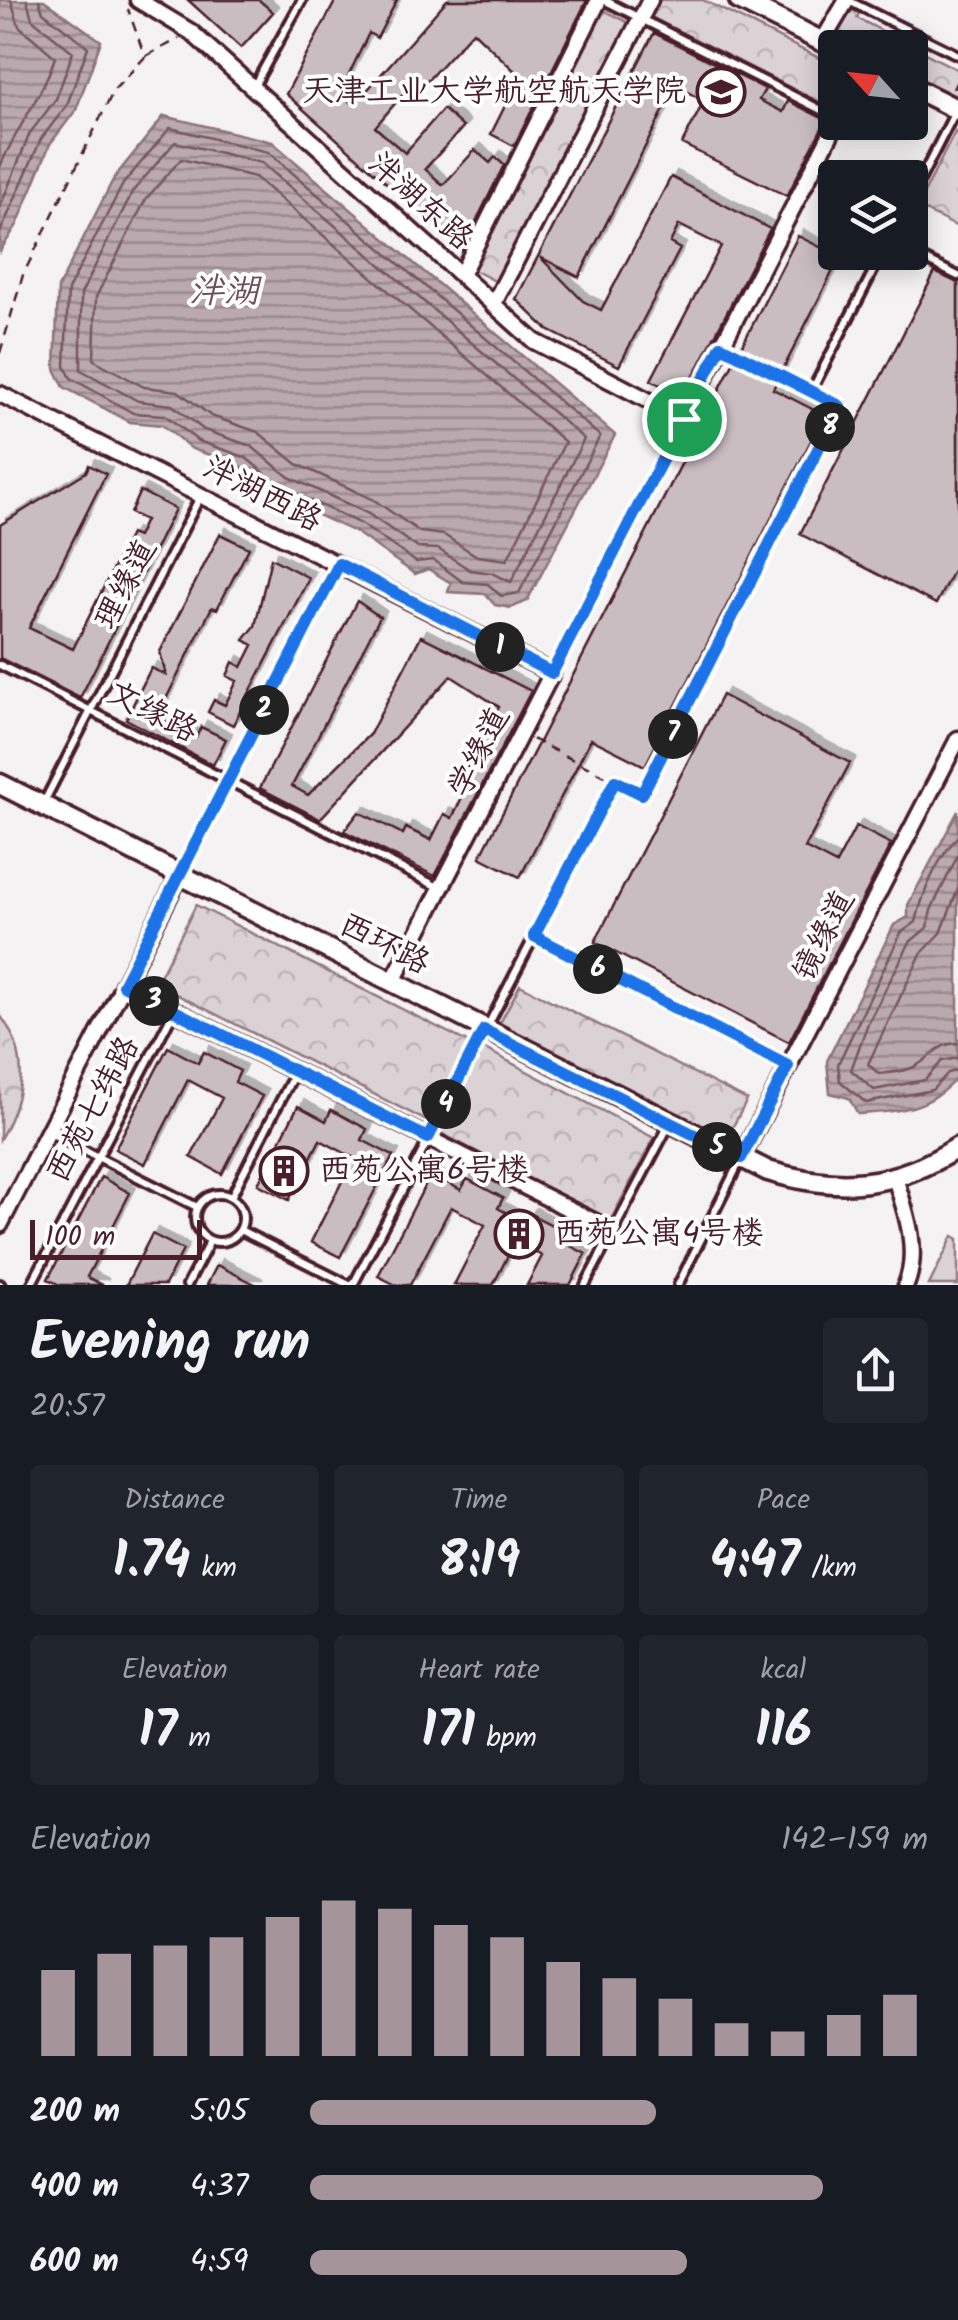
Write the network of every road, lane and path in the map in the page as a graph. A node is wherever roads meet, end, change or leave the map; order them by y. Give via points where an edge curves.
1 (124, 0) edge
2 (138, 0) edge
3 (302, 0) edge
4 (602, 0) edge
5 (650, 0) edge
6 (740, 0) edge
7 (848, 0) edge
8 (640, 19) junction
9 (835, 30) edge
10 (191, 32) junction
11 (818, 40) edge
12 (958, 56) edge
13 (145, 57) junction
14 (252, 88) junction
15 (928, 95) edge
16 (957, 110) edge
17 (818, 111) edge
18 (826, 140) edge
19 (928, 166) edge
20 (928, 261) edge
21 (874, 270) edge
22 (460, 275) junction
23 (958, 276) edge
24 (493, 305) junction
25 (721, 346) junction
26 (0, 353) edge
27 (811, 392) junction
28 (0, 394) edge
29 (840, 406) joint
30 (684, 419) junction
31 (201, 495) junction
32 (339, 564) junction
33 (0, 664) edge
34 (552, 673) junction
35 (90, 710) junction
36 (520, 734) junction
37 (958, 739) edge
38 (228, 780) junction
39 (615, 781) junction
40 (0, 784) edge
41 (642, 794) joint
42 (42, 805) junction
43 (180, 875) junction
44 (441, 888) junction
45 (534, 936) junction
46 (392, 982) junction
47 (123, 985) junction
48 (174, 1012) junction
49 (484, 1030) junction
50 (788, 1066) junction
51 (295, 1072) junction
52 (670, 1124) junction
53 (48, 1132) junction
54 (428, 1138) junction
55 (958, 1147) edge
56 (98, 1156) junction
57 (741, 1158) junction
58 (895, 1178) junction
59 (231, 1197) junction
60 (198, 1208) junction
61 (0, 1225) edge
62 (240, 1230) junction
63 (613, 1231) junction
64 (210, 1241) junction
65 (32, 1285) edge
66 (188, 1285) edge
67 (351, 1285) edge
68 (585, 1285) edge
69 (678, 1285) edge
70 (906, 1285) edge

1 - 13 path
2 - 10 street, 泮湖东路
3 - 14 lane
4 - 8 lane
4 - 22 street
5 - 8 street
6 - 11 street
7 - 9 street
7 - 12 lane
8 - 17 lane
8 - 24 street
10 - 13 path
10 - 14 street, 泮湖东路
13 - 26 path via 114,90 23,275
14 - 22 street, 泮湖东路
15 - 16 street
16 - 19 lane
18 - 25 street
20 - 23 lane
21 - 27 lane
22 - 24 street, 泮湖东路
24 - 30 street, 泮湖东路 via 534,342
25 - 27 path
25 - 30 street
27 - 29 lane
28 - 31 street, 泮湖西路
29 - 41 path
30 - 34 path
31 - 32 street, 泮湖西路
31 - 35 lane, 理缘道
32 - 34 street, 泮湖西路
32 - 38 lane
33 - 35 lane, 文缘路
34 - 36 street, 学缘道
35 - 38 lane, 文缘路
35 - 42 lane, 理缘道
36 - 39 path
36 - 44 street, 学缘道
37 - 50 street, 镜缘道
38 - 43 lane
38 - 44 lane, 文缘路
39 - 41 lane
39 - 45 lane
40 - 42 street, 西环路
42 - 43 street, 西环路
43 - 46 street, 西环路
43 - 47 street
44 - 46 street, 学缘道
45 - 49 lane
45 - 50 lane
46 - 49 street, 西环路
47 - 48 street
47 - 53 street
48 - 51 street
48 - 56 lane, 西苑七纬路
49 - 52 street, 西环路
49 - 54 lane
50 - 57 street, 镜缘道
51 - 54 street
51 - 59 lane
52 - 57 street, 西环路
52 - 63 lane
53 - 56 lane
53 - 61 street
54 - 63 street
54 - 67 lane
55 - 58 street
56 - 60 lane
56 - 65 lane, 西苑七纬路
57 - 58 street, 西环路 via 812,1184
57 - 69 lane
58 - 70 street via 910,1222 912,1271
59 - 60 lane via 212,1195
59 - 62 lane via 241,1208
60 - 64 lane via 196,1227
62 - 64 lane via 224,1242
62 - 67 lane
63 - 68 lane
64 - 66 lane

